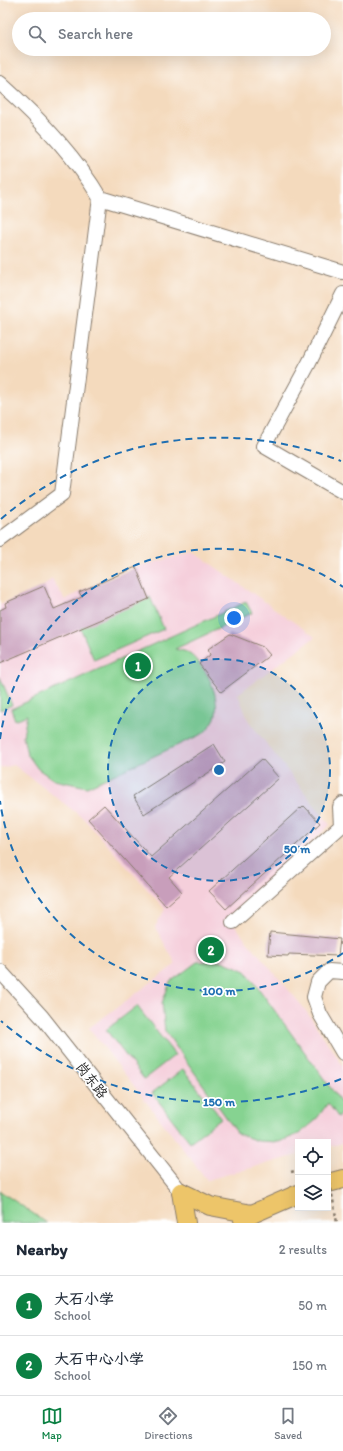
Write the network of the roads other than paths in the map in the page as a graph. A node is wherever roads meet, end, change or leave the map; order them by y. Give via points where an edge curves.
1 (0, 83) edge
2 (100, 198) junction
3 (343, 272) edge
4 (343, 294) edge
5 (343, 492) edge
6 (0, 540) edge
7 (343, 804) edge
8 (233, 922) dead end
9 (0, 971) edge
10 (343, 972) edge
11 (343, 1053) edge
12 (343, 1179) edge
13 (331, 1182) edge
14 (181, 1192) junction
15 (295, 1195) edge
16 (246, 1218) edge
17 (186, 1223) edge

1 - 2 street via 66,150 87,176
2 - 3 street
2 - 6 street via 62,494
4 - 5 street via 264,446
7 - 8 street via 340,807 341,826
9 - 14 street, 岗东路 via 42,1017
10 - 11 street via 329,971 318,982 314,997 320,1014
12 - 13 main road
14 - 16 main road via 210,1206
14 - 17 main road
15 - 16 main road

